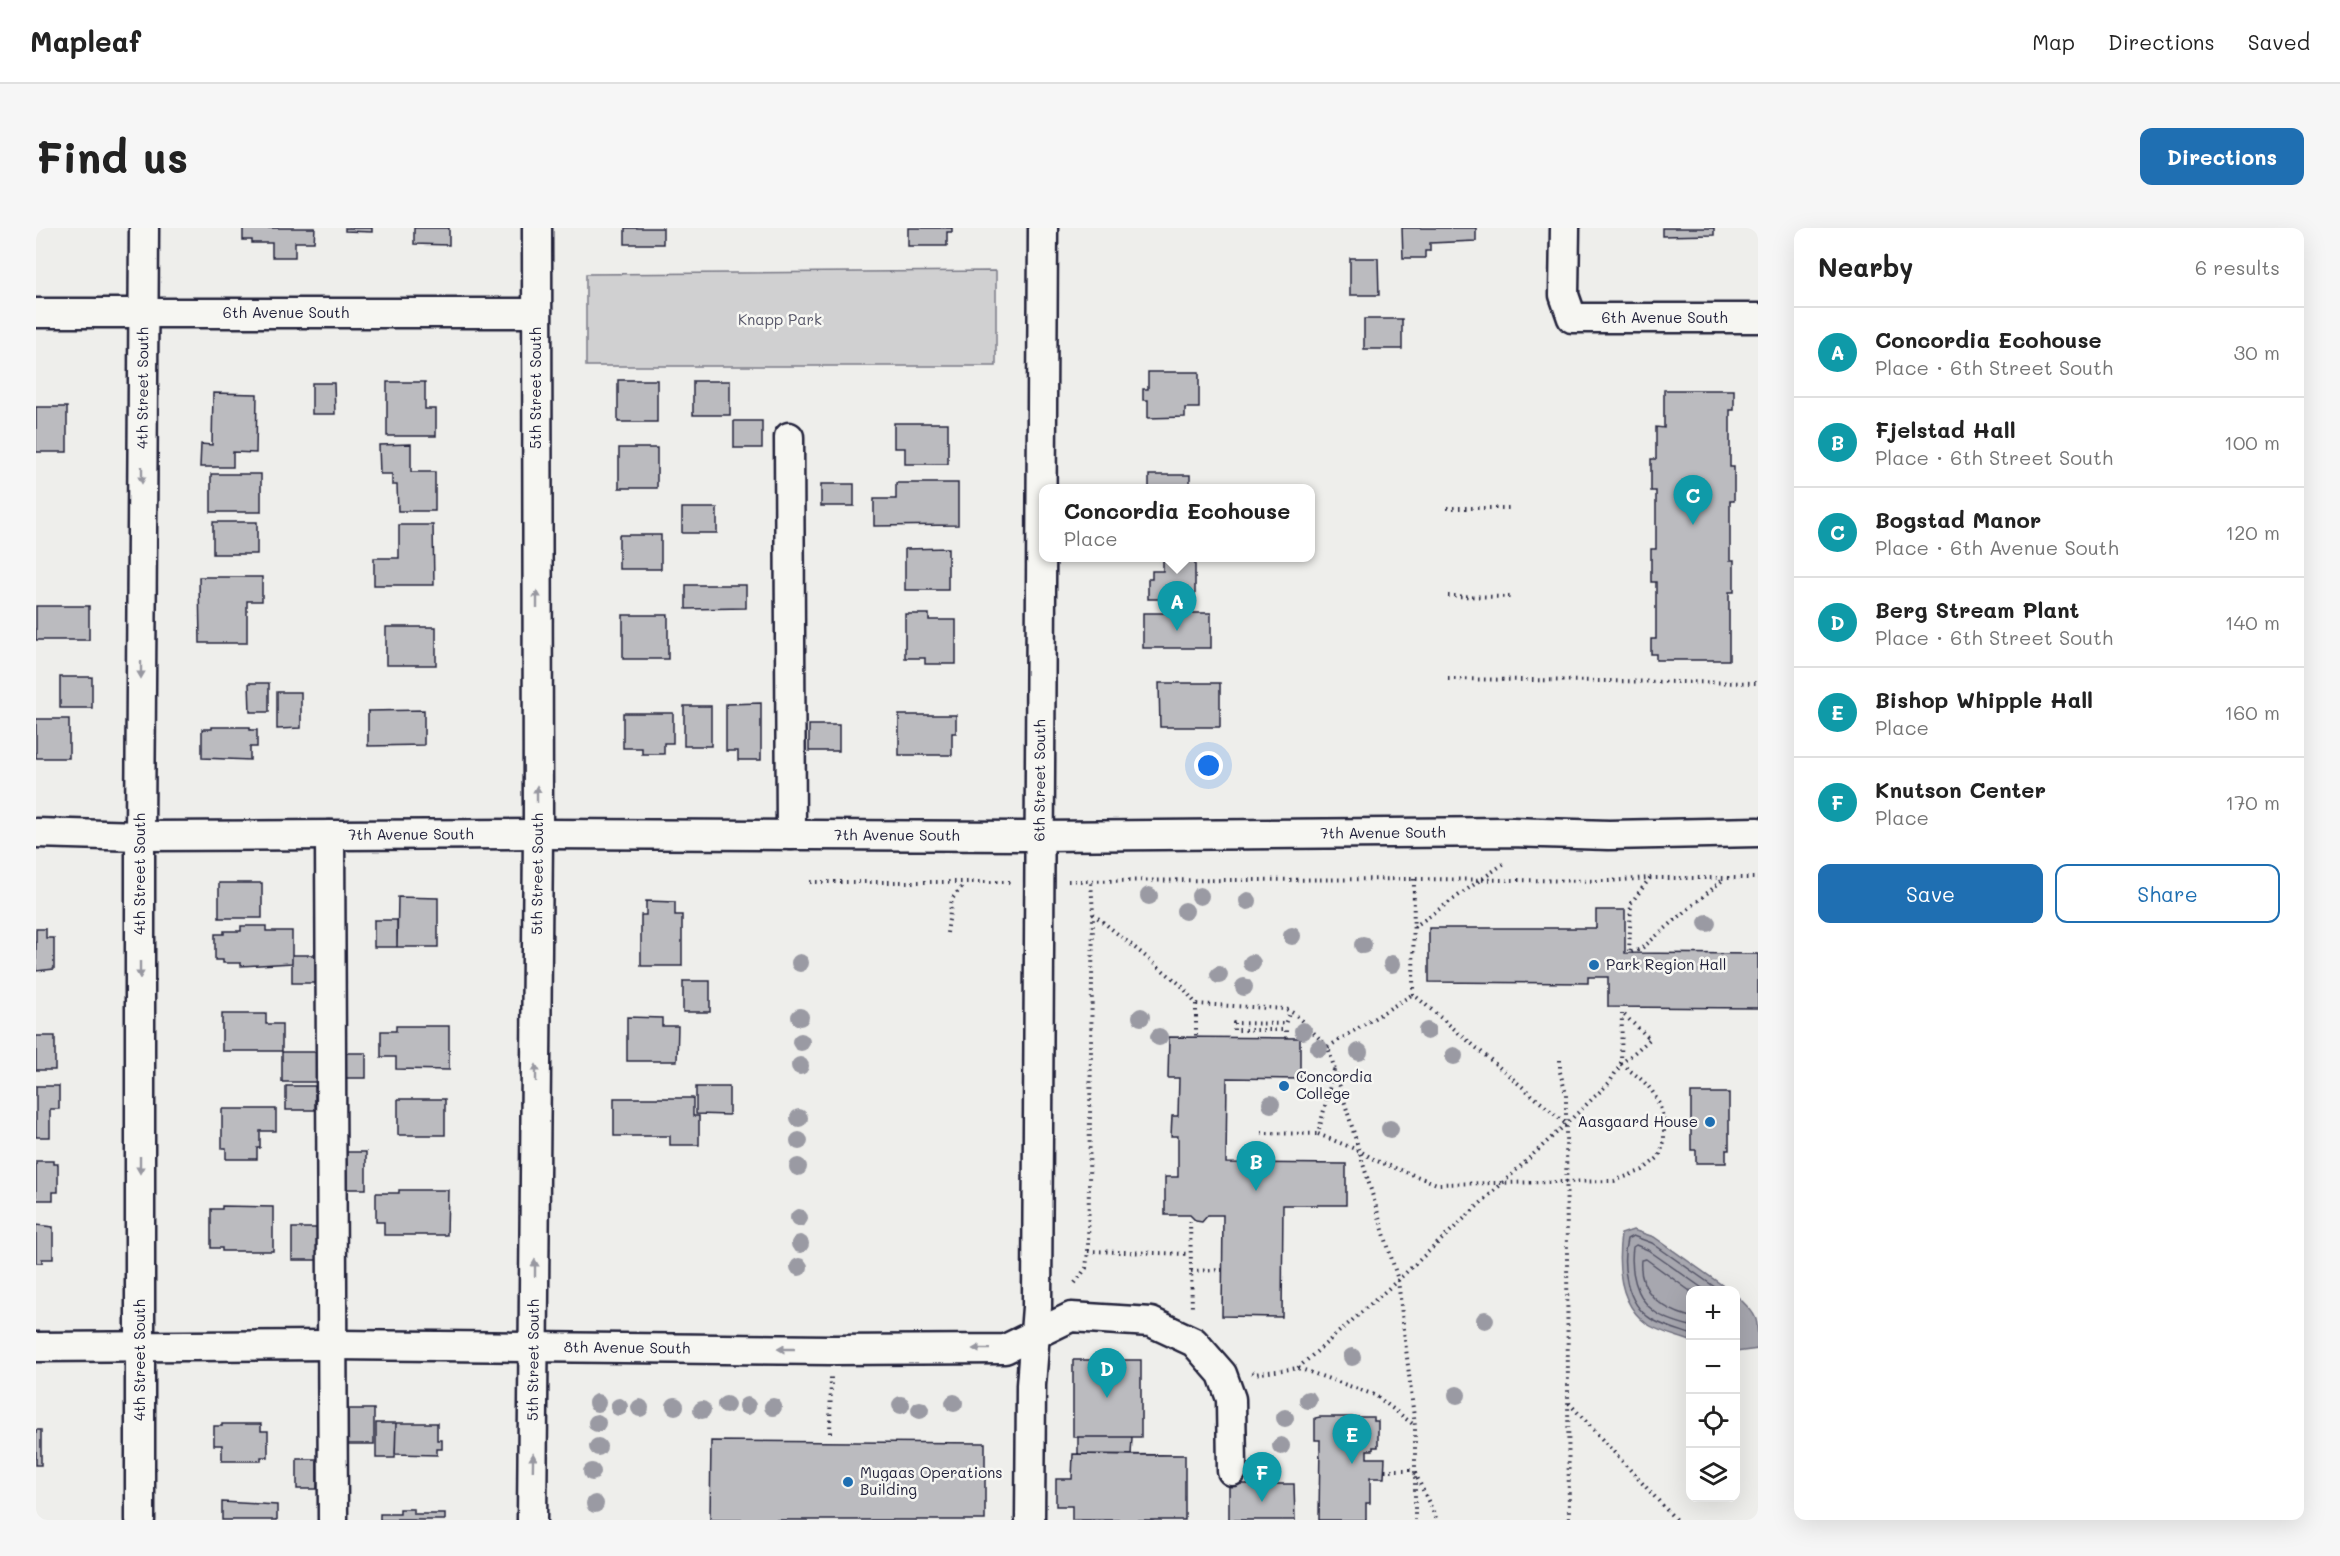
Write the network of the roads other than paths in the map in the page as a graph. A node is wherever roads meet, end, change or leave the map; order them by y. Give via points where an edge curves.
1 (144, 228) edge
2 (537, 228) edge
3 (1043, 228) edge
4 (1565, 228) edge
5 (36, 313) edge
6 (142, 313) junction
7 (536, 313) junction
8 (1758, 318) edge
9 (789, 437) dead end
10 (1041, 484) edge
11 (1041, 562) edge
12 (1758, 832) edge
13 (36, 833) edge
14 (538, 834) junction
15 (330, 835) junction
16 (791, 835) junction
17 (140, 836) junction
18 (1039, 836) junction
19 (1035, 1334) junction
20 (140, 1345) junction
21 (333, 1345) junction
22 (36, 1347) edge
23 (534, 1347) junction
24 (1232, 1472) dead end
25 (140, 1520) edge
26 (333, 1520) edge
27 (532, 1520) edge
28 (1030, 1520) edge

1 - 6 street, 4th Street South
2 - 7 street, 5th Street South
3 - 10 street, 6th Street South
4 - 8 street, 6th Avenue South via 1564,295 1572,318
5 - 6 street, 6th Avenue South
6 - 7 street, 6th Avenue South
6 -> 17 street, 4th Street South
14 -> 7 street, 5th Street South
9 - 16 street
11 - 18 street, 6th Street South
12 - 18 street, 7th Avenue South
13 - 17 street, 7th Avenue South
14 - 15 street, 7th Avenue South
14 - 16 street, 7th Avenue South
23 -> 14 street, 5th Street South
15 - 17 street, 7th Avenue South
15 - 21 street
16 - 18 street, 7th Avenue South
17 -> 20 street, 4th Street South
18 - 19 street, 6th Street South
19 -> 23 street, 8th Avenue South via 1005,1349
19 - 24 street, 8th Avenue South via 1071,1317 1151,1322 1194,1342 1222,1374 1231,1399
19 - 28 street, 6th Street South
20 - 21 street, 8th Avenue South
20 - 22 street, 8th Avenue South
20 - 25 street, 4th Street South
21 - 23 street, 8th Avenue South
21 - 26 street
27 -> 23 street, 5th Street South

